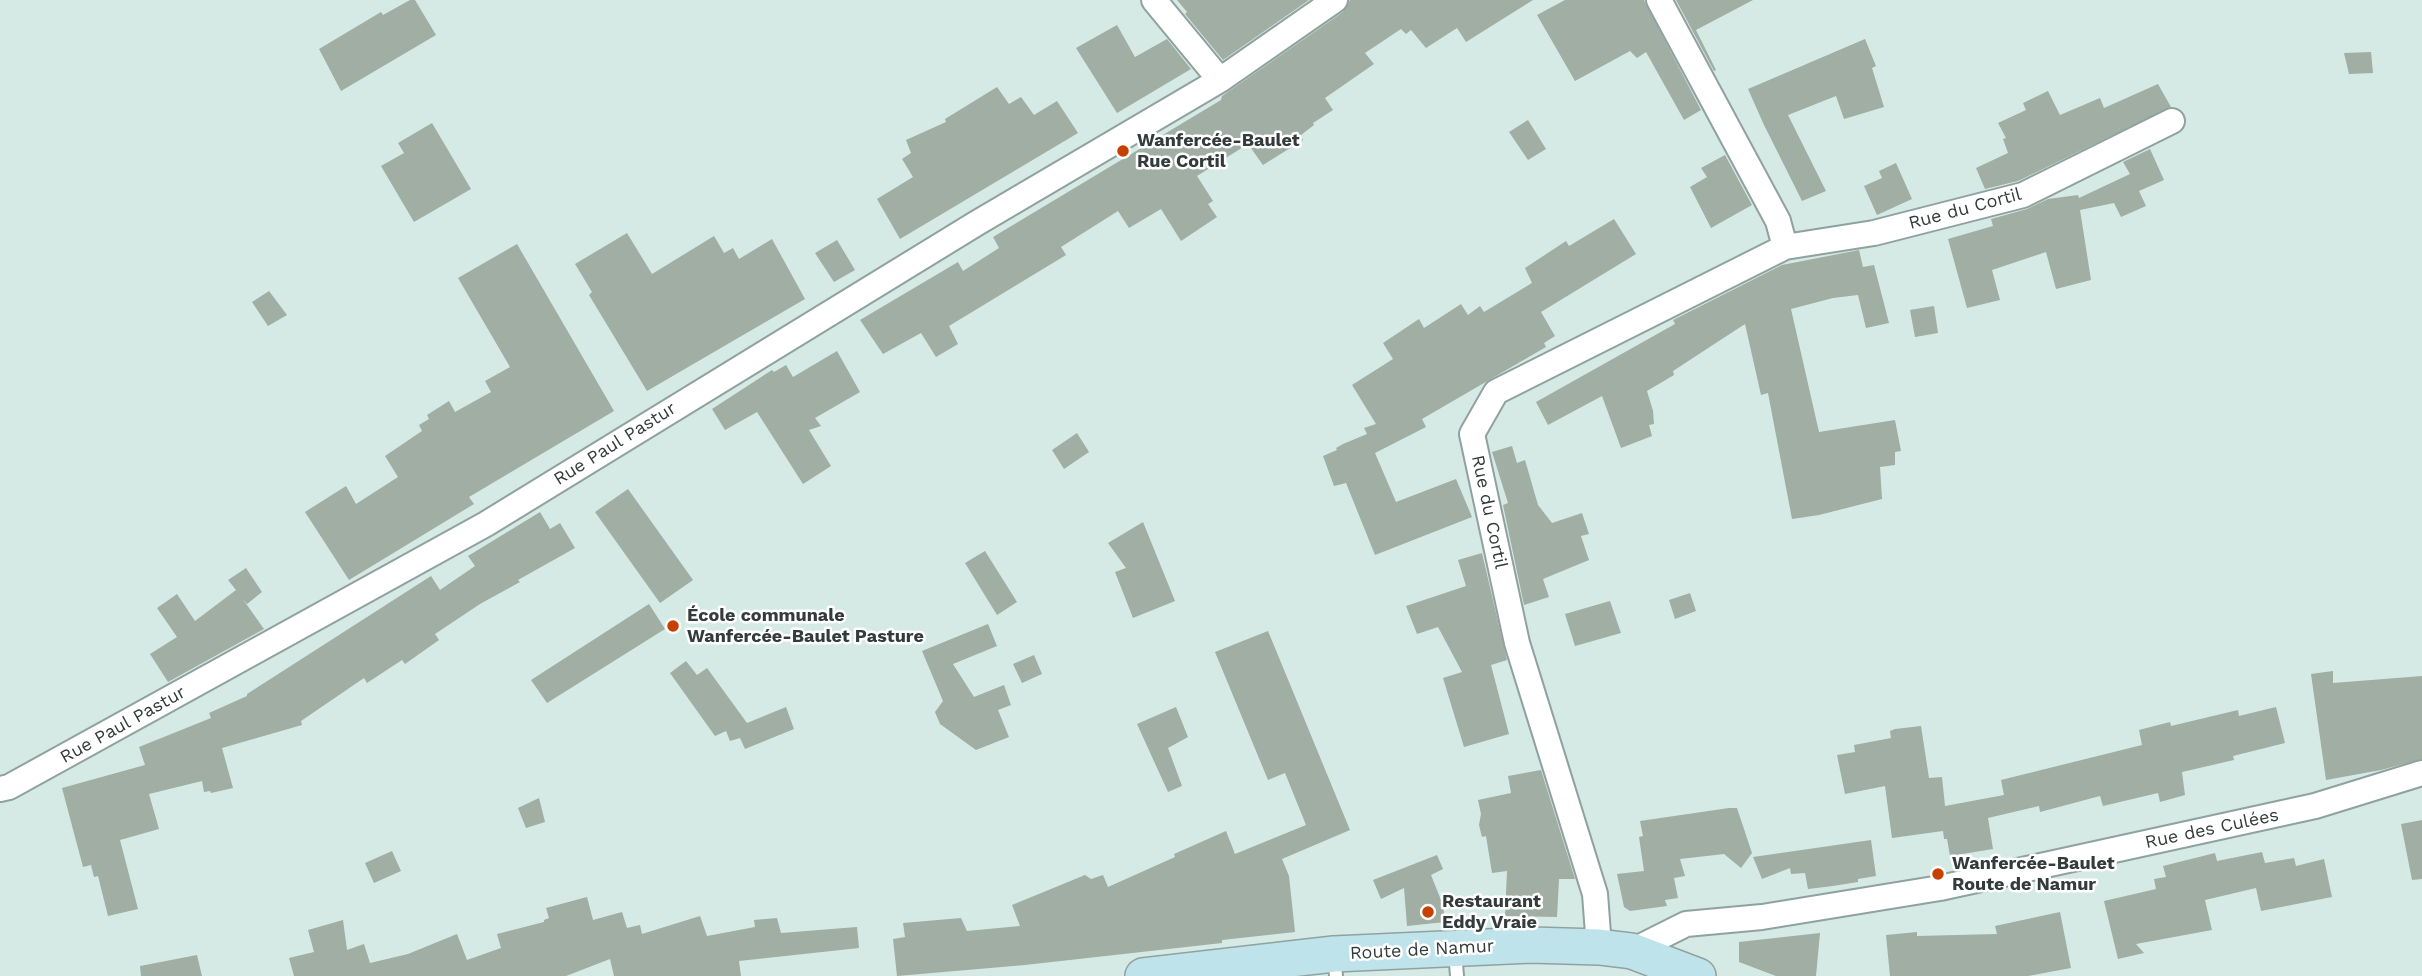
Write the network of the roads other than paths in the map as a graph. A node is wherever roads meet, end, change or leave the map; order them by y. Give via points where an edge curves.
1 (1154, 0) edge
2 (1335, 0) edge
3 (1660, 0) edge
4 (1220, 80) junction
5 (2172, 121) dead end
6 (1785, 247) junction
7 (2422, 774) edge
8 (0, 789) edge
9 (1616, 949) junction
10 (1456, 962) edge
11 (1335, 965) edge
12 (1143, 976) edge
13 (1698, 976) edge

1 - 4 street
2 - 4 street, Rue Paul Pastur
3 - 6 street via 1779,220
4 - 8 street, Rue Paul Pastur via 486,524
5 - 6 street, Rue du Cortil via 2023,195 1874,233
6 - 9 street, Rue du Cortil via 1496,392 1472,434 1517,643
7 - 9 street, Rue des Culées via 2315,806 1940,888 1762,917 1686,924
9 - 10 main road, Route de Namur via 1531,945
9 - 13 main road, Route de Namur
10 - 11 main road, Route de Namur
11 - 12 main road, Route de Namur

